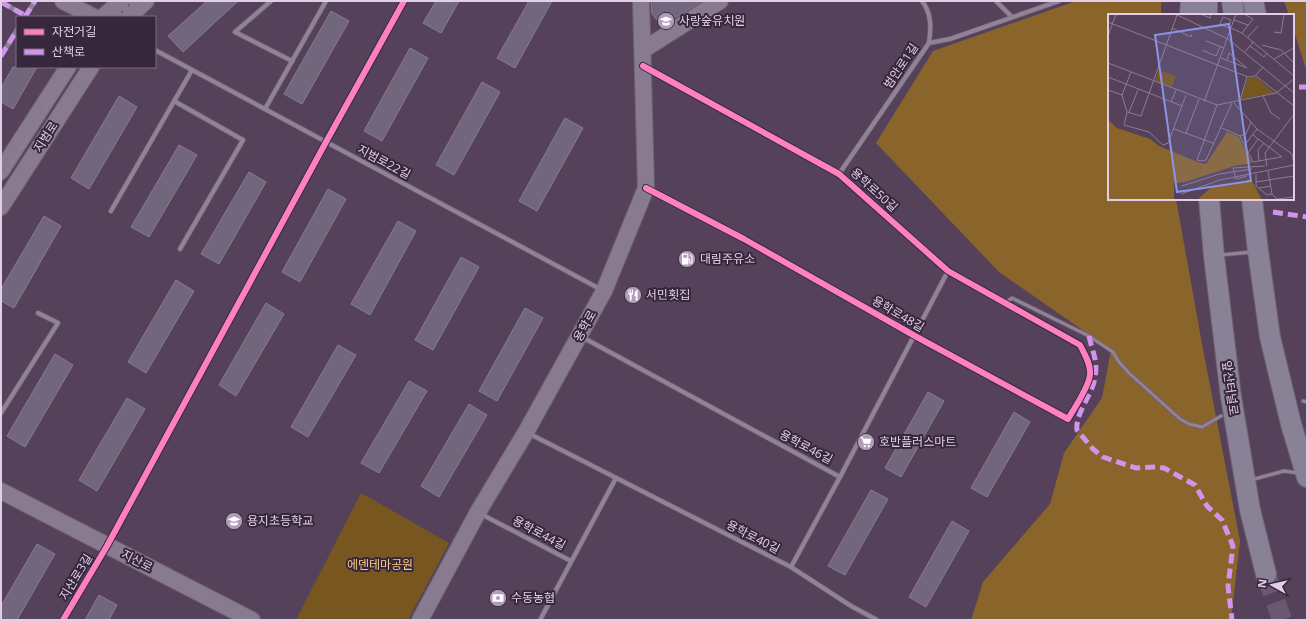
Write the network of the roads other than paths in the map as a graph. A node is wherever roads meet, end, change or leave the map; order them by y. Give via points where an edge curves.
1 (35, 1) edge
2 (63, 1) edge
3 (121, 1) edge
4 (146, 1) edge
5 (271, 1) edge
6 (326, 1) edge
7 (404, 1) edge
8 (641, 1) edge
9 (720, 1) edge
10 (922, 1) edge
11 (996, 1) edge
12 (1059, 1) edge
13 (1191, 1) edge
14 (1207, 1) edge
15 (1232, 1) edge
16 (1253, 1) edge
17 (1, 2) edge
18 (1190, 14) edge
19 (1207, 14) edge
20 (1234, 14) edge
21 (1256, 14) edge
22 (26, 16) edge
23 (92, 16) edge
24 (104, 16) edge
25 (129, 16) edge
26 (1012, 17) junction
27 (16, 32) edge
28 (929, 43) junction
29 (643, 50) junction
30 (156, 51) edge
31 (1, 56) edge
32 (292, 61) junction
33 (643, 66) junction
34 (67, 68) edge
35 (90, 68) edge
36 (192, 70) junction
37 (174, 101) junction
38 (265, 109) junction
39 (326, 142) junction
40 (1, 171) edge
41 (839, 174) junction
42 (646, 188) junction
43 (1209, 200) edge
44 (1252, 200) edge
45 (1, 207) edge
46 (111, 211) dead end
47 (180, 249) dead end
48 (1258, 251) junction
49 (1214, 256) junction
50 (948, 271) junction
51 (604, 292) junction
52 (1006, 303) junction
53 (38, 313) dead end
54 (580, 336) junction
55 (914, 336) junction
56 (1080, 345) joint
57 (1, 413) edge
58 (1221, 416) dead end
59 (526, 432) junction
60 (840, 477) junction
61 (1307, 477) edge
62 (616, 478) junction
63 (1246, 481) junction
64 (1307, 482) edge
65 (1, 491) edge
66 (478, 512) junction
67 (107, 546) junction
68 (571, 561) junction
69 (791, 567) junction
70 (1266, 574) tunnel mouth
71 (63, 620) edge
72 (252, 620) edge
73 (420, 620) edge
74 (540, 620) edge
75 (877, 620) edge

1 - 22 street
2 - 23 street
3 - 24 street
4 - 25 street
5 - 32 street via 235,32
6 - 32 street
7 - 39 street, 지산로3길
8 - 29 street, 용학로
9 - 29 street
10 - 28 street via 928,8 931,25
11 - 26 street
12 - 26 street, 범안로1길
13 - 18 highway
14 - 19 highway
15 - 20 highway
16 - 21 highway
17 - 22 street
26 - 28 street, 범안로1길 via 981,30
27 - 31 street
28 - 41 street, 범안로1길
29 - 33 street, 용학로
30 - 36 street, 지범로22길
32 - 38 street
33 - 41 street, 용학로50길
33 - 42 street, 용학로
34 - 40 street
35 - 45 street, 지범로
36 - 37 street
36 - 38 street, 지범로22길
37 - 46 street
37 - 47 street via 243,140
38 - 39 street, 지범로22길
39 - 51 street, 지범로22길
39 - 67 street, 지산로3길
41 - 50 street, 용학로50길
42 - 51 street, 용학로
42 - 55 street, 용학로48길 via 744,238
43 - 49 highway, 앞산터널로
44 - 48 highway
48 - 49 lane
48 - 61 highway via 1270,337
49 - 63 highway, 앞산터널로 via 1231,397
50 - 52 street, 용학로50길
50 - 55 street, 용학로46길
51 - 54 street, 용학로
52 - 56 street, 용학로50길
52 - 58 lane via 1012,298 1113,352 1129,374 1189,424 1202,427
53 - 57 street via 58,323
54 - 59 street, 용학로
54 - 60 street, 용학로46길
55 - 56 street, 용학로48길 via 1068,419 1090,374 1087,359
55 - 60 street, 용학로46길
59 - 62 street, 용학로40길
59 - 66 street, 용학로
60 - 69 street
62 - 68 street, 용학로44길
62 - 69 street, 용학로40길
63 - 64 lane via 1284,471 1302,474
63 - 70 highway, 앞산터널로 via 1250,510
65 - 67 street, 지산로
66 - 68 street, 용학로44길
66 - 73 street, 용학로
67 - 71 street, 지산로3길
67 - 72 street, 지산로
68 - 74 street
69 - 75 street, 용학로40길

